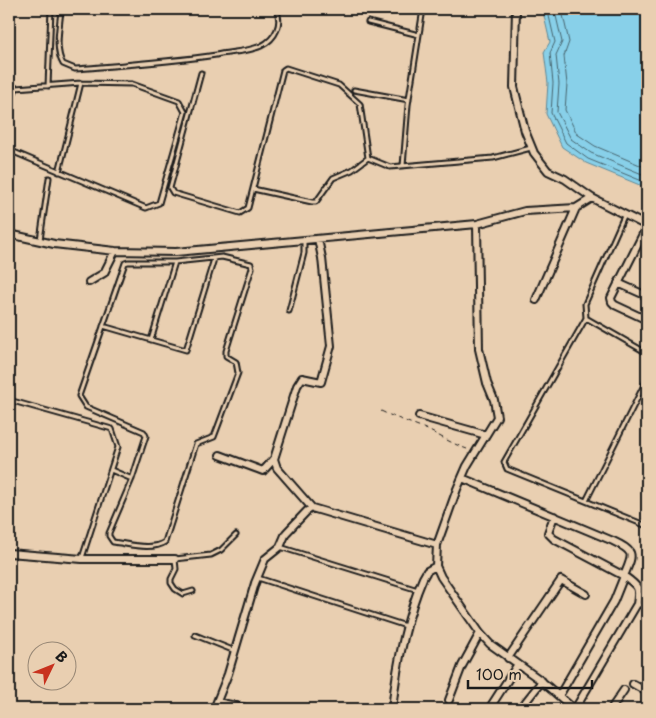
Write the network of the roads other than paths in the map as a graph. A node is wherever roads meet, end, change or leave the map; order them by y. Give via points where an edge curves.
1 (51, 9) edge
2 (61, 9) edge
3 (276, 9) edge
4 (423, 9) edge
5 (516, 9) edge
6 (368, 22) dead end
7 (418, 35) junction
8 (201, 73) dead end
9 (81, 83) junction
10 (48, 86) junction
11 (354, 90) dead end
12 (408, 100) junction
13 (9, 106) edge
14 (532, 148) junction
15 (9, 150) edge
16 (368, 158) junction
17 (403, 166) junction
18 (59, 172) junction
19 (49, 178) dead end
20 (253, 189) junction
21 (592, 198) junction
22 (576, 208) junction
23 (624, 215) junction
24 (477, 224) junction
25 (647, 226) edge
26 (9, 234) edge
27 (318, 239) junction
28 (304, 240) junction
29 (40, 241) junction
30 (114, 251) junction
31 (214, 259) junction
32 (174, 262) junction
33 (88, 282) dead end
34 (618, 283) junction
35 (647, 296) edge
36 (536, 300) dead end
37 (289, 311) dead end
38 (586, 318) junction
39 (647, 320) edge
40 (103, 326) junction
41 (151, 340) junction
42 (647, 353) edge
43 (647, 378) edge
44 (9, 400) edge
45 (419, 416) dead end
46 (486, 435) junction
47 (220, 455) dead end
48 (274, 459) junction
49 (111, 470) junction
50 (462, 478) junction
51 (132, 479) junction
52 (586, 501) junction
53 (312, 508) junction
54 (554, 516) junction
55 (647, 526) edge
56 (236, 535) dead end
57 (437, 545) junction
58 (280, 546) junction
59 (9, 553) edge
60 (82, 559) junction
61 (175, 559) junction
62 (436, 566) junction
63 (624, 576) junction
64 (257, 578) junction
65 (418, 590) junction
66 (194, 591) dead end
67 (586, 594) dead end
68 (637, 604) junction
69 (647, 608) edge
70 (406, 626) junction
71 (480, 633) junction
72 (194, 635) dead end
73 (235, 651) junction
74 (508, 658) junction
75 (518, 664) junction
76 (542, 681) junction
77 (633, 684) dead end
78 (624, 690) dead end
79 (647, 692) edge
80 (559, 696) junction
81 (449, 700) dead end
82 (215, 706) edge
83 (250, 709) edge
84 (392, 709) edge
85 (489, 709) edge
86 (520, 709) edge
87 (574, 709) edge
88 (610, 709) edge

1 - 10 lane
2 - 3 lane via 60,58 63,64 75,69 166,62 261,46 279,27 280,16
4 - 7 lane
5 - 14 street via 514,87
6 - 7 lane
7 - 12 lane
8 - 20 lane via 170,188 172,193 240,213 248,208
9 - 10 lane
9 - 18 lane
9 - 18 lane via 132,84 179,101 185,112 159,203 146,208
10 - 13 lane via 16,88
11 - 12 lane
12 - 17 lane
14 - 17 lane via 493,158
14 - 21 street via 548,171
15 - 18 lane
16 - 17 lane via 390,167
16 - 20 lane via 333,178 316,202
16 - 20 lane via 360,104 339,85 286,68
19 - 29 lane
21 - 22 street
21 - 23 street
22 - 24 street via 525,211
22 - 36 street
23 - 25 street
23 - 38 lane via 585,304
24 - 27 street
24 - 46 street via 479,349 497,417
25 - 34 street
26 - 29 street
27 - 28 street
27 - 48 street via 331,346 321,382 302,378
28 - 30 street via 176,252
28 - 37 lane via 304,253
29 - 30 street
30 - 33 street via 104,273
31 - 32 lane
31 - 41 lane via 186,350
31 - 51 lane via 222,257 252,264 226,350 226,356 236,362 238,373 214,438 196,444 165,542 160,546 114,542 109,536
32 - 40 lane via 125,263
32 - 41 lane
34 - 35 street
34 - 39 street via 612,302
38 - 42 lane
38 - 52 lane via 504,462 507,469
40 - 41 lane
40 - 51 lane via 79,396 86,406 144,432 146,436
43 - 52 lane
44 - 49 lane via 112,430 118,447
45 - 46 street
46 - 50 street
47 - 48 street via 263,471
48 - 53 street via 277,468
49 - 51 lane
49 - 60 lane
50 - 54 street
50 - 57 street
52 - 55 lane
53 - 57 street
53 - 58 street via 286,533
54 - 63 street via 548,533 554,539
54 - 63 street via 613,540 629,550 631,557
56 - 61 lane via 211,555
57 - 62 street
58 - 64 street via 265,559
58 - 65 lane
59 - 60 street
60 - 61 street
61 - 66 lane via 176,569 171,583 183,594
62 - 65 street via 427,571
62 - 71 street
63 - 68 street via 638,586
63 - 80 street via 614,600
64 - 70 lane
64 - 73 street
65 - 70 street
67 - 74 street via 561,580
68 - 69 lane
68 - 87 street
70 - 84 street
71 - 74 street
71 - 81 street
72 - 73 lane
73 - 82 street
74 - 75 street
75 - 76 street
75 - 85 street
76 - 80 street
76 - 86 street
77 - 79 street
78 - 88 street
80 - 87 street
82 - 83 street

